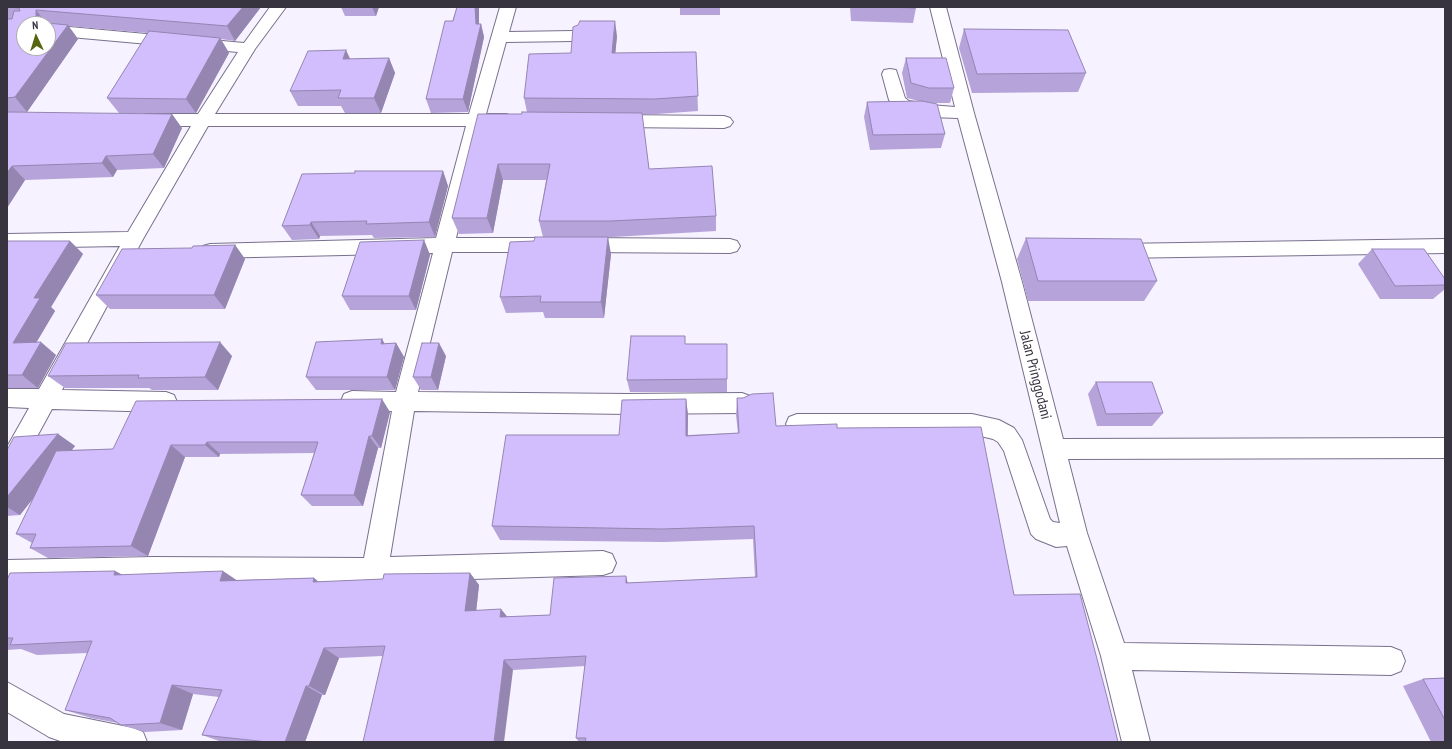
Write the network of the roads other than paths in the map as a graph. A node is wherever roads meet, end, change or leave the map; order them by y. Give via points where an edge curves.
1 (278, 7) edge
2 (508, 7) edge
3 (938, 7) edge
4 (56, 31) edge
5 (573, 36) edge
6 (499, 37) junction
7 (248, 48) junction
8 (890, 74) dead end
9 (964, 113) junction
10 (131, 120) edge
11 (476, 120) junction
12 (524, 120) edge
13 (202, 121) junction
14 (596, 121) edge
15 (724, 122) dead end
16 (7, 241) edge
17 (444, 245) junction
18 (130, 246) junction
19 (730, 246) dead end
20 (1445, 246) edge
21 (1098, 251) edge
22 (190, 252) edge
23 (151, 253) edge
24 (7, 398) edge
25 (47, 398) junction
26 (405, 400) junction
27 (334, 401) edge
28 (183, 402) edge
29 (742, 403) edge
30 (797, 424) edge
31 (1445, 448) edge
32 (1054, 449) junction
33 (7, 468) edge
34 (1075, 533) junction
35 (603, 563) dead end
36 (375, 570) junction
37 (7, 572) edge
38 (1115, 656) junction
39 (1391, 661) dead end
40 (7, 696) edge
41 (133, 742) edge
42 (1136, 742) edge

1 - 7 street
2 - 6 street
3 - 9 street, Jalan Pringgodani
4 - 7 street
5 - 6 street
6 - 11 street
7 - 13 street
8 - 9 street via 897,100 903,105 930,111
9 - 32 street, Jalan Pringgodani via 1010,250
10 - 13 street
11 - 12 street
11 - 13 street
11 - 17 street
13 - 18 street
14 - 15 street
16 - 18 street
17 - 19 street
17 - 22 street
17 - 26 street
18 - 23 street
18 - 25 street
20 - 21 street
24 - 25 street
25 - 28 street
25 - 33 street
26 - 27 street
26 - 29 street via 628,404
26 - 36 street
30 - 34 street via 972,424 999,430 1014,447 1040,526 1056,535
31 - 32 street
32 - 34 street, Jalan Pringgodani
34 - 38 street, Jalan Pringgodani
35 - 36 street
36 - 37 street via 153,569
38 - 39 street
38 - 42 street, Jalan Pringgodani
40 - 41 street via 59,727

